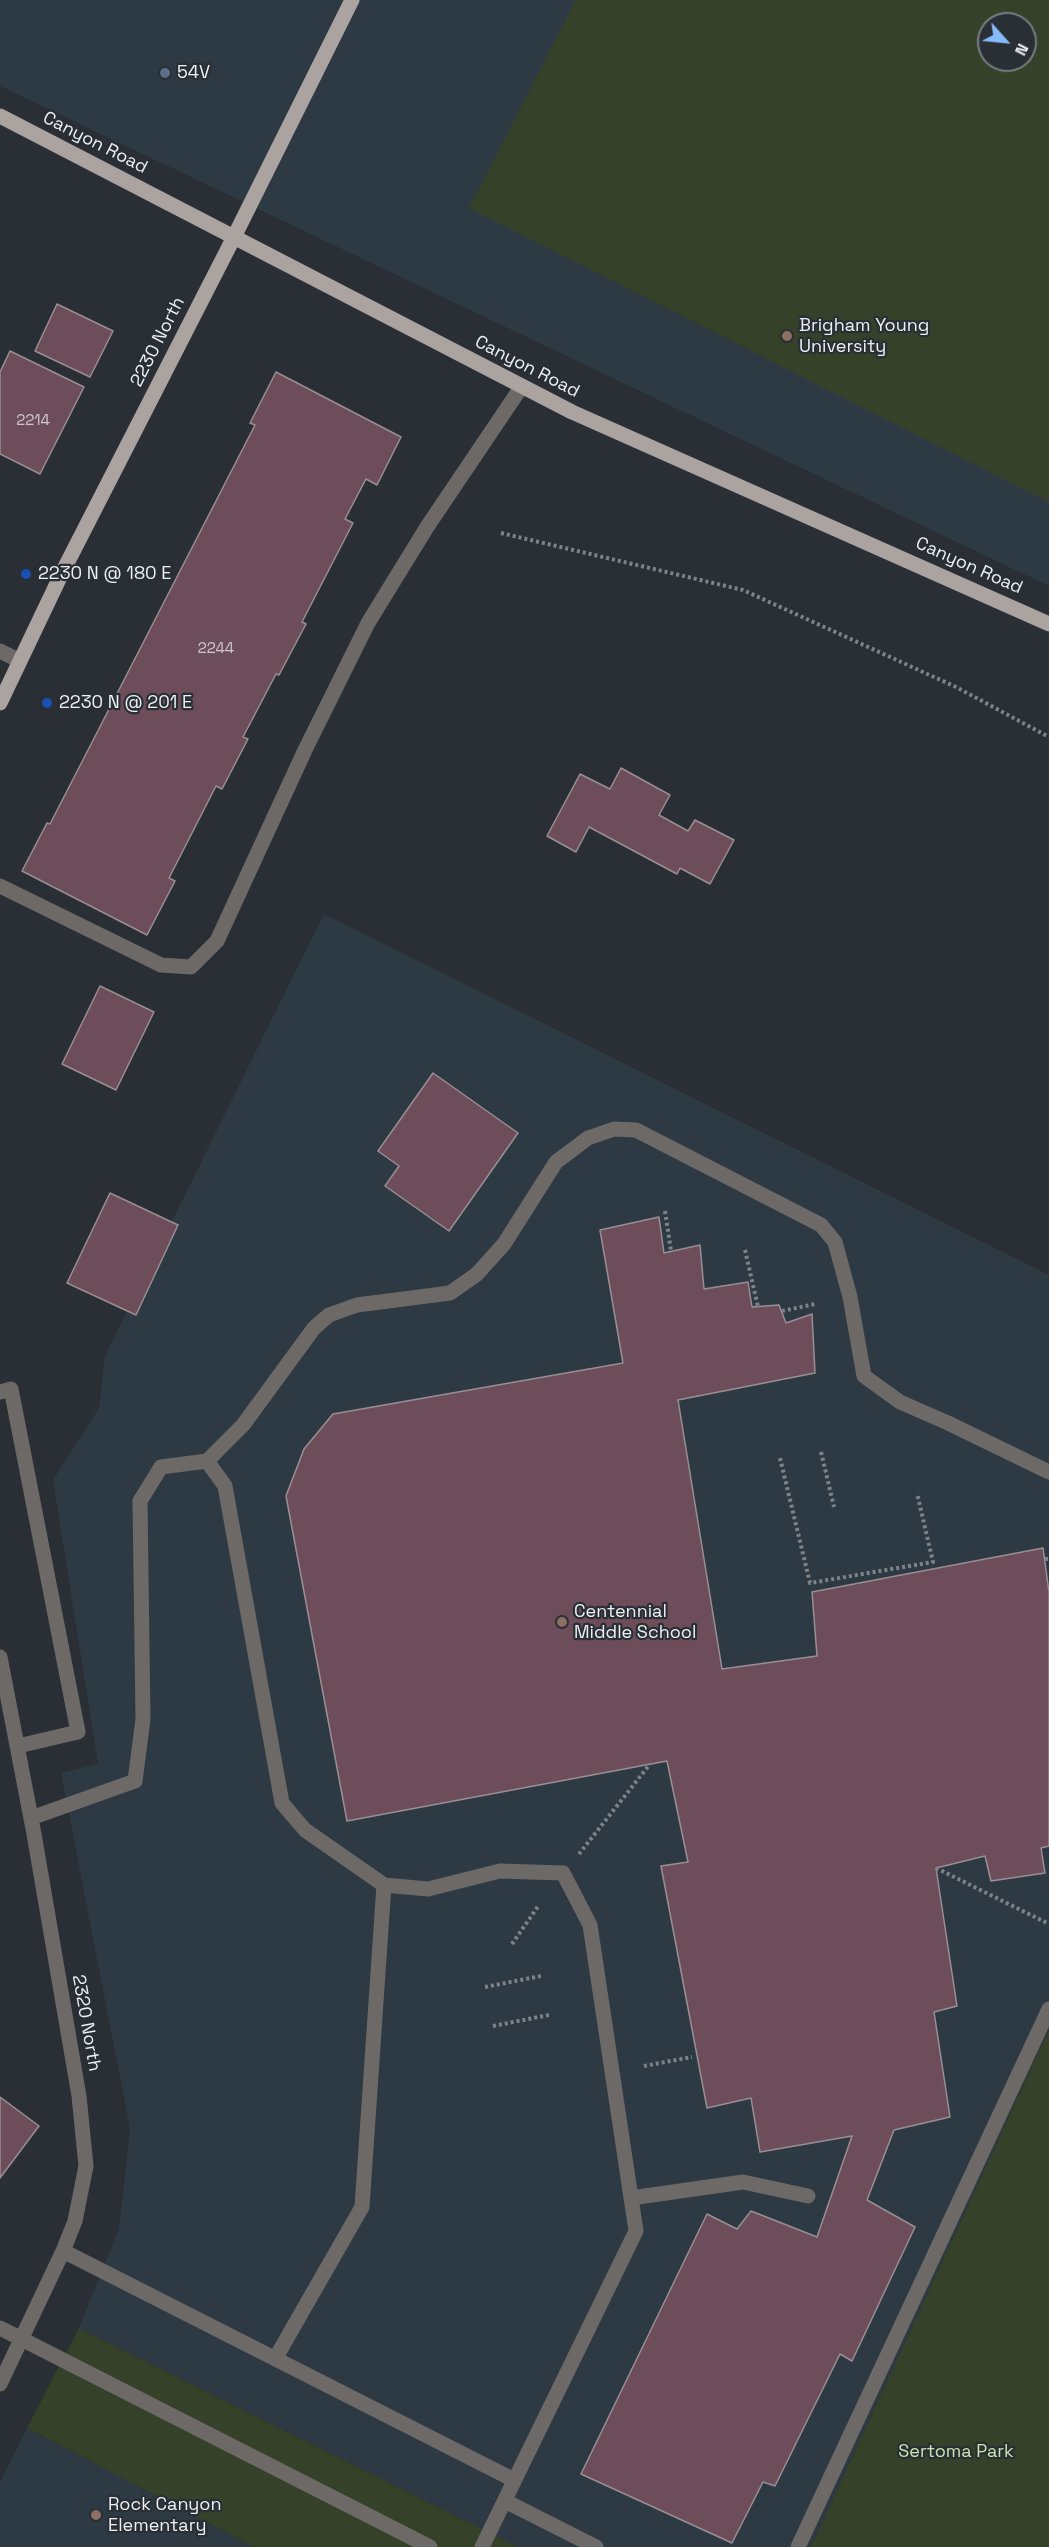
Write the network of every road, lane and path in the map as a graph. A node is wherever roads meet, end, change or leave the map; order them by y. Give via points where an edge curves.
1 (352, 0) edge
2 (0, 116) edge
3 (234, 237) junction
4 (522, 386) junction
5 (501, 533) dead end
6 (1049, 624) edge
7 (0, 651) edge
8 (20, 661) junction
9 (0, 702) edge
10 (1049, 737) edge
11 (0, 886) edge
12 (665, 1211) dead end
13 (745, 1250) dead end
14 (671, 1251) dead end
15 (815, 1304) dead end
16 (758, 1307) dead end
17 (782, 1311) dead end
18 (0, 1392) edge
19 (821, 1452) dead end
20 (780, 1458) dead end
21 (207, 1461) junction
22 (1049, 1472) edge
23 (917, 1493) dead end
24 (834, 1507) dead end
25 (0, 1657) edge
26 (5, 1712) edge
27 (18, 1746) junction
28 (650, 1764) dead end
29 (31, 1818) junction
30 (578, 1854) dead end
31 (936, 1868) dead end
32 (384, 1885) junction
33 (539, 1905) dead end
34 (1049, 1924) edge
35 (512, 1944) dead end
36 (541, 1976) dead end
37 (485, 1987) dead end
38 (1049, 2009) edge
39 (549, 2015) dead end
40 (493, 2026) dead end
41 (692, 2057) dead end
42 (644, 2066) dead end
43 (808, 2196) dead end
44 (631, 2198) junction
45 (63, 2251) junction
46 (0, 2328) edge
47 (20, 2338) junction
48 (275, 2359) junction
49 (0, 2384) edge
50 (514, 2480) junction
51 (505, 2501) junction
52 (430, 2547) edge
53 (483, 2547) edge
54 (597, 2547) edge
55 (798, 2547) edge

1 - 3 main road, 2230 North
2 - 3 main road, Canyon Road
3 - 4 main road, Canyon Road
3 - 8 main road, 2230 North
4 - 6 main road, Canyon Road via 572,412
4 - 11 street via 368,623 216,941 191,968 161,965
5 - 10 path via 743,590 956,687
7 - 8 street
8 - 9 main road, 2230 North
12 - 14 path
13 - 16 path
15 - 17 path
18 - 27 street via 11,1389 78,1732
19 - 24 path
20 - 23 path via 810,1583 933,1562
21 - 22 street via 243,1425 314,1329 329,1315 357,1305 450,1293 477,1274 504,1244 556,1162 588,1138 614,1129 636,1130 821,1225 835,1242 850,1297 864,1376 900,1402
21 - 29 street via 161,1467 140,1501 143,1719 135,1782
21 - 32 street via 225,1486 282,1803 306,1830
25 - 26 street, 2320 North
26 - 27 street, 2320 North
27 - 29 street, 2320 North
28 - 30 path
29 - 45 street, 2320 North via 78,2096 86,2166 75,2221
31 - 34 path
32 - 44 street via 428,1889 500,1871 563,1873 590,1925
32 - 48 street via 362,2207
33 - 35 path
36 - 37 path
38 - 55 street
39 - 40 path
41 - 42 path
43 - 44 street via 743,2181
44 - 50 street via 636,2231
45 - 47 street, 2320 North
45 - 48 street
46 - 47 street
47 - 49 street, 2320 North
47 - 52 street
48 - 50 street
50 - 51 street
51 - 53 street
51 - 54 street

